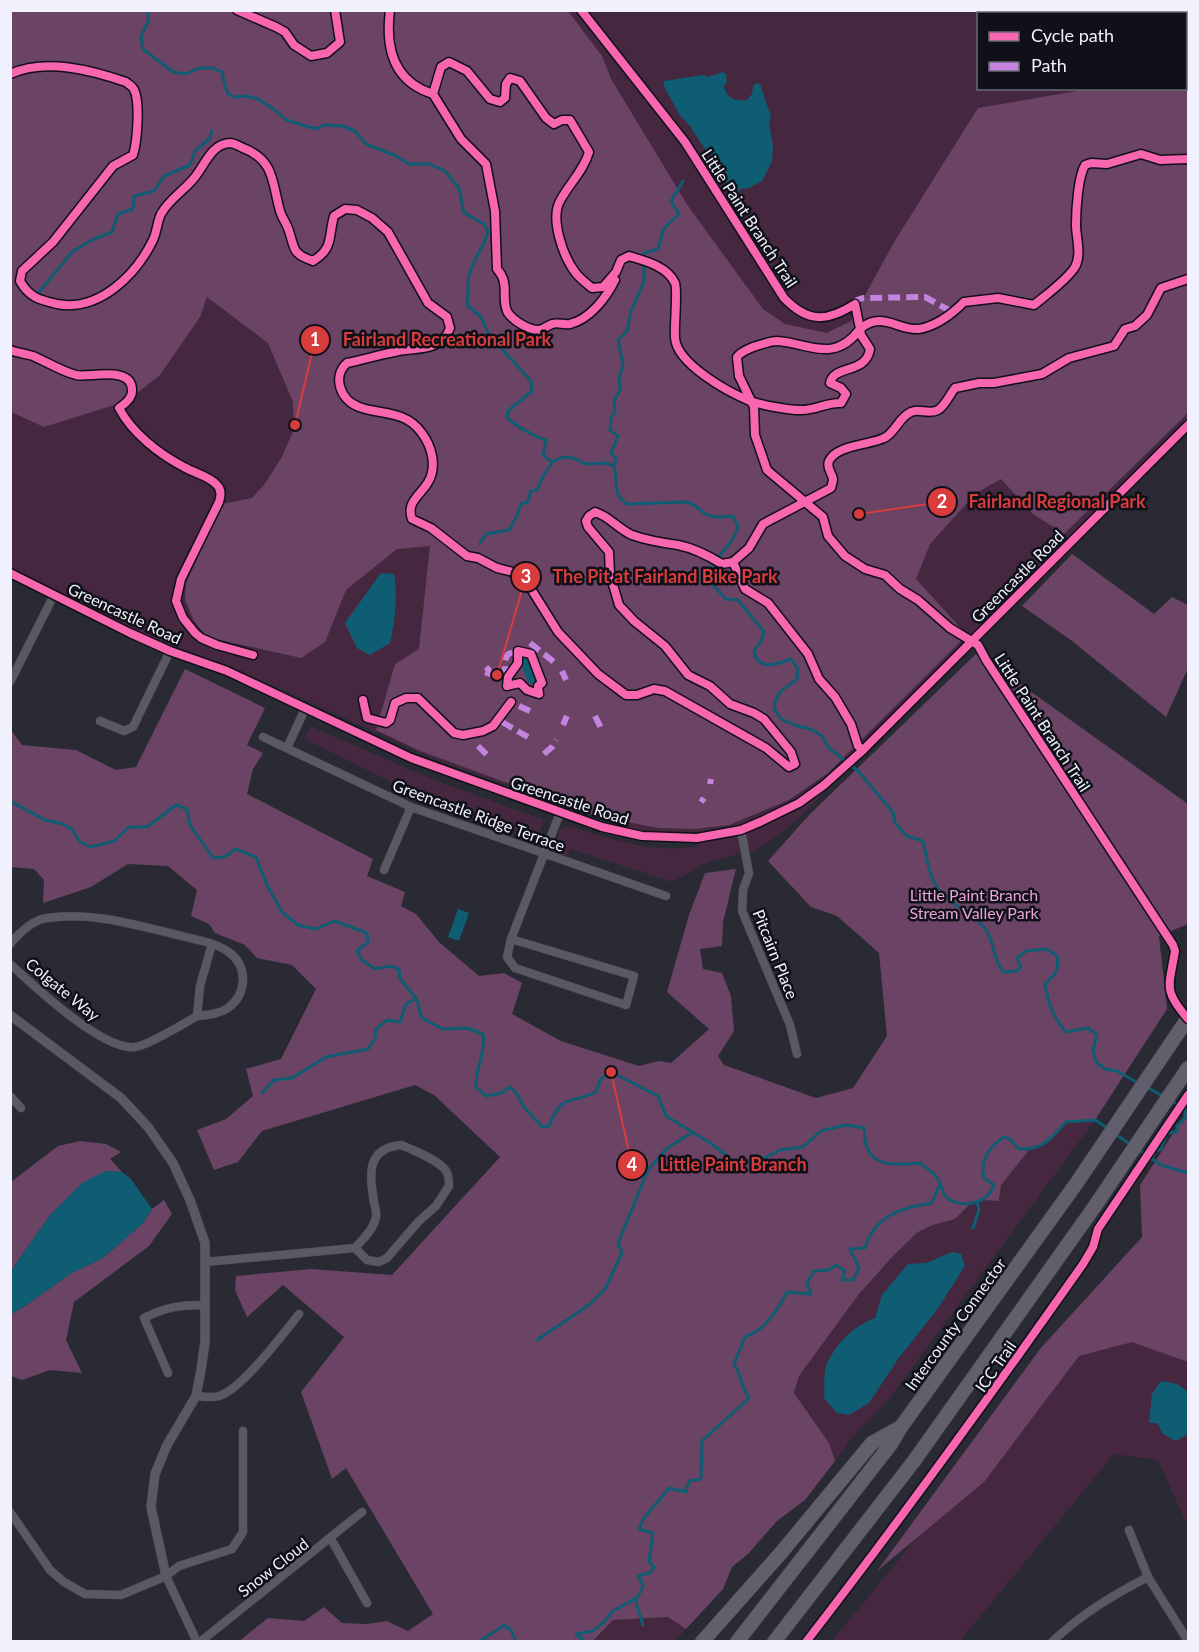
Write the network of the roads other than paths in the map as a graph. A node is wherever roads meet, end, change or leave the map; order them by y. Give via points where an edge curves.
1 (1188, 425) edge
2 (10, 573) edge
3 (54, 595) junction
4 (170, 651) junction
5 (10, 682) edge
6 (305, 709) junction
7 (100, 722) dead end
8 (263, 737) dead end
9 (287, 748) junction
10 (411, 807) junction
11 (560, 813) junction
12 (741, 830) junction
13 (543, 853) junction
14 (384, 870) dead end
15 (666, 896) dead end
16 (511, 939) junction
17 (10, 944) edge
18 (212, 944) junction
19 (10, 964) edge
20 (10, 1015) edge
21 (197, 1016) junction
22 (1188, 1018) edge
23 (796, 1054) dead end
24 (1188, 1068) edge
25 (10, 1096) edge
26 (21, 1108) dead end
27 (355, 1248) junction
28 (205, 1262) junction
29 (204, 1305) junction
30 (299, 1314) dead end
31 (168, 1373) dead end
32 (196, 1395) junction
33 (901, 1426) junction
34 (243, 1431) dead end
35 (10, 1512) edge
36 (362, 1512) dead end
37 (1129, 1530) dead end
38 (331, 1539) junction
39 (166, 1576) junction
40 (1148, 1576) junction
41 (367, 1603) dead end
42 (198, 1641) edge
43 (702, 1641) edge
44 (737, 1641) edge
45 (774, 1641) edge
46 (1052, 1641) edge
47 (1188, 1641) edge

1 - 12 street, Greencastle Road via 844,768 799,803
2 - 3 street, Greencastle Road
3 - 4 street, Greencastle Road
3 - 5 street
4 - 6 street, Greencastle Road via 227,671
4 - 7 street via 133,727 124,731
6 - 9 street
6 - 11 street, Greencastle Road via 411,758
8 - 9 street, Greencastle Ridge Terrace
9 - 10 street, Greencastle Ridge Terrace
10 - 13 street, Greencastle Ridge Terrace
10 - 14 street
11 - 12 street, Greencastle Road via 642,836 697,838
11 - 13 street
12 - 23 street, Pitcairn Place via 749,873 742,911 790,1025
13 - 15 street, Greencastle Ridge Terrace
13 - 16 street
16 - 16 street via 634,976 626,1005 515,968 507,957
17 - 18 street, Colgate Way via 21,930 45,918 85,917
18 - 21 street via 200,986
18 - 21 street, Colgate Way via 237,959 243,983 228,1008
19 - 21 street, Colgate Way via 82,1026 124,1047 137,1047
20 - 28 street via 121,1098 148,1127 173,1163 190,1200 205,1243
22 - 33 highway, Intercounty Connector via 1076,1184
24 - 45 highway via 914,1461
25 - 26 street
27 - 27 street via 367,1260 379,1262 387,1258 450,1186 447,1172 401,1145 379,1152 370,1177 376,1216 369,1233
27 - 28 street
28 - 29 street
29 - 31 street via 178,1305 144,1318
29 - 32 street via 205,1342
30 - 32 street via 258,1364 231,1389 220,1396
32 - 39 street via 155,1474 151,1507
33 - 43 highway via 872,1443
33 - 44 highway, Intercounty Connector
34 - 39 street via 243,1532 232,1549 179,1566
35 - 39 street via 50,1570 85,1594 121,1595
36 - 38 street, Snow Cloud
37 - 40 street
38 - 41 street
38 - 42 street, Snow Cloud
39 - 42 street
40 - 46 street via 1106,1598
40 - 47 street

